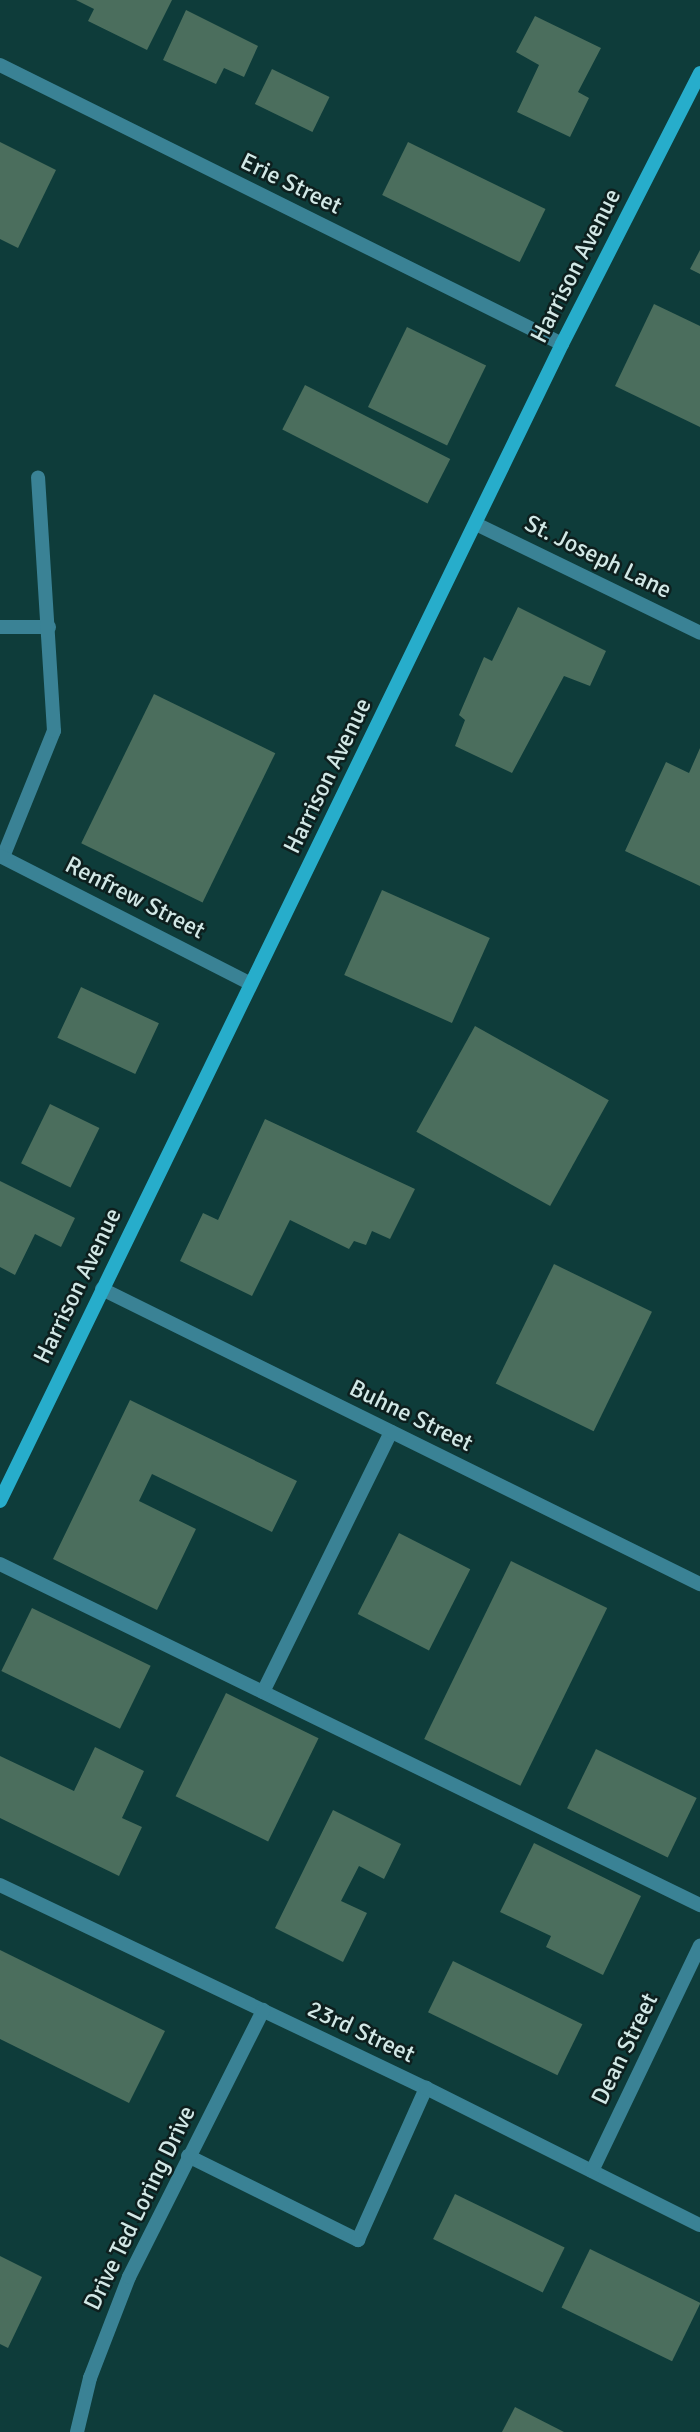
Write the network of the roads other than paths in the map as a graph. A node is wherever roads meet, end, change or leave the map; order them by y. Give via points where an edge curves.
1 (0, 65) edge
2 (700, 73) edge
3 (562, 344) junction
4 (37, 478) dead end
5 (476, 524) junction
6 (0, 627) edge
7 (49, 627) junction
8 (700, 633) edge
9 (1, 857) edge
10 (249, 983) junction
11 (102, 1289) junction
12 (391, 1432) junction
13 (0, 1501) edge
14 (0, 1563) edge
15 (700, 1584) edge
16 (263, 1692) junction
17 (0, 1885) edge
18 (700, 1905) edge
19 (700, 1946) edge
20 (263, 2010) junction
21 (426, 2088) junction
22 (188, 2156) junction
23 (592, 2171) junction
24 (700, 2225) edge
25 (77, 2432) edge

1 - 3 street, Erie Street
2 - 3 main road, Harrison Avenue
3 - 5 main road, Harrison Avenue
4 - 7 street
5 - 8 street, St. Joseph Lane
5 - 10 main road, Harrison Avenue via 339,810
6 - 7 street
7 - 9 street via 54,731
9 - 10 street, Renfrew Street
10 - 11 main road, Harrison Avenue
11 - 12 street, Buhne Street
11 - 13 main road, Harrison Avenue
12 - 15 street, Buhne Street
12 - 16 street
14 - 16 street
16 - 18 street
17 - 20 street, 23rd Street
19 - 23 street, Dean Street
20 - 21 street, 23rd Street
20 - 22 street, Drive Ted Loring Drive
21 - 22 street via 358,2240
21 - 23 street, 23rd Street
22 - 25 street, Drive Ted Loring Drive via 108,2326
23 - 24 street, 23rd Street

